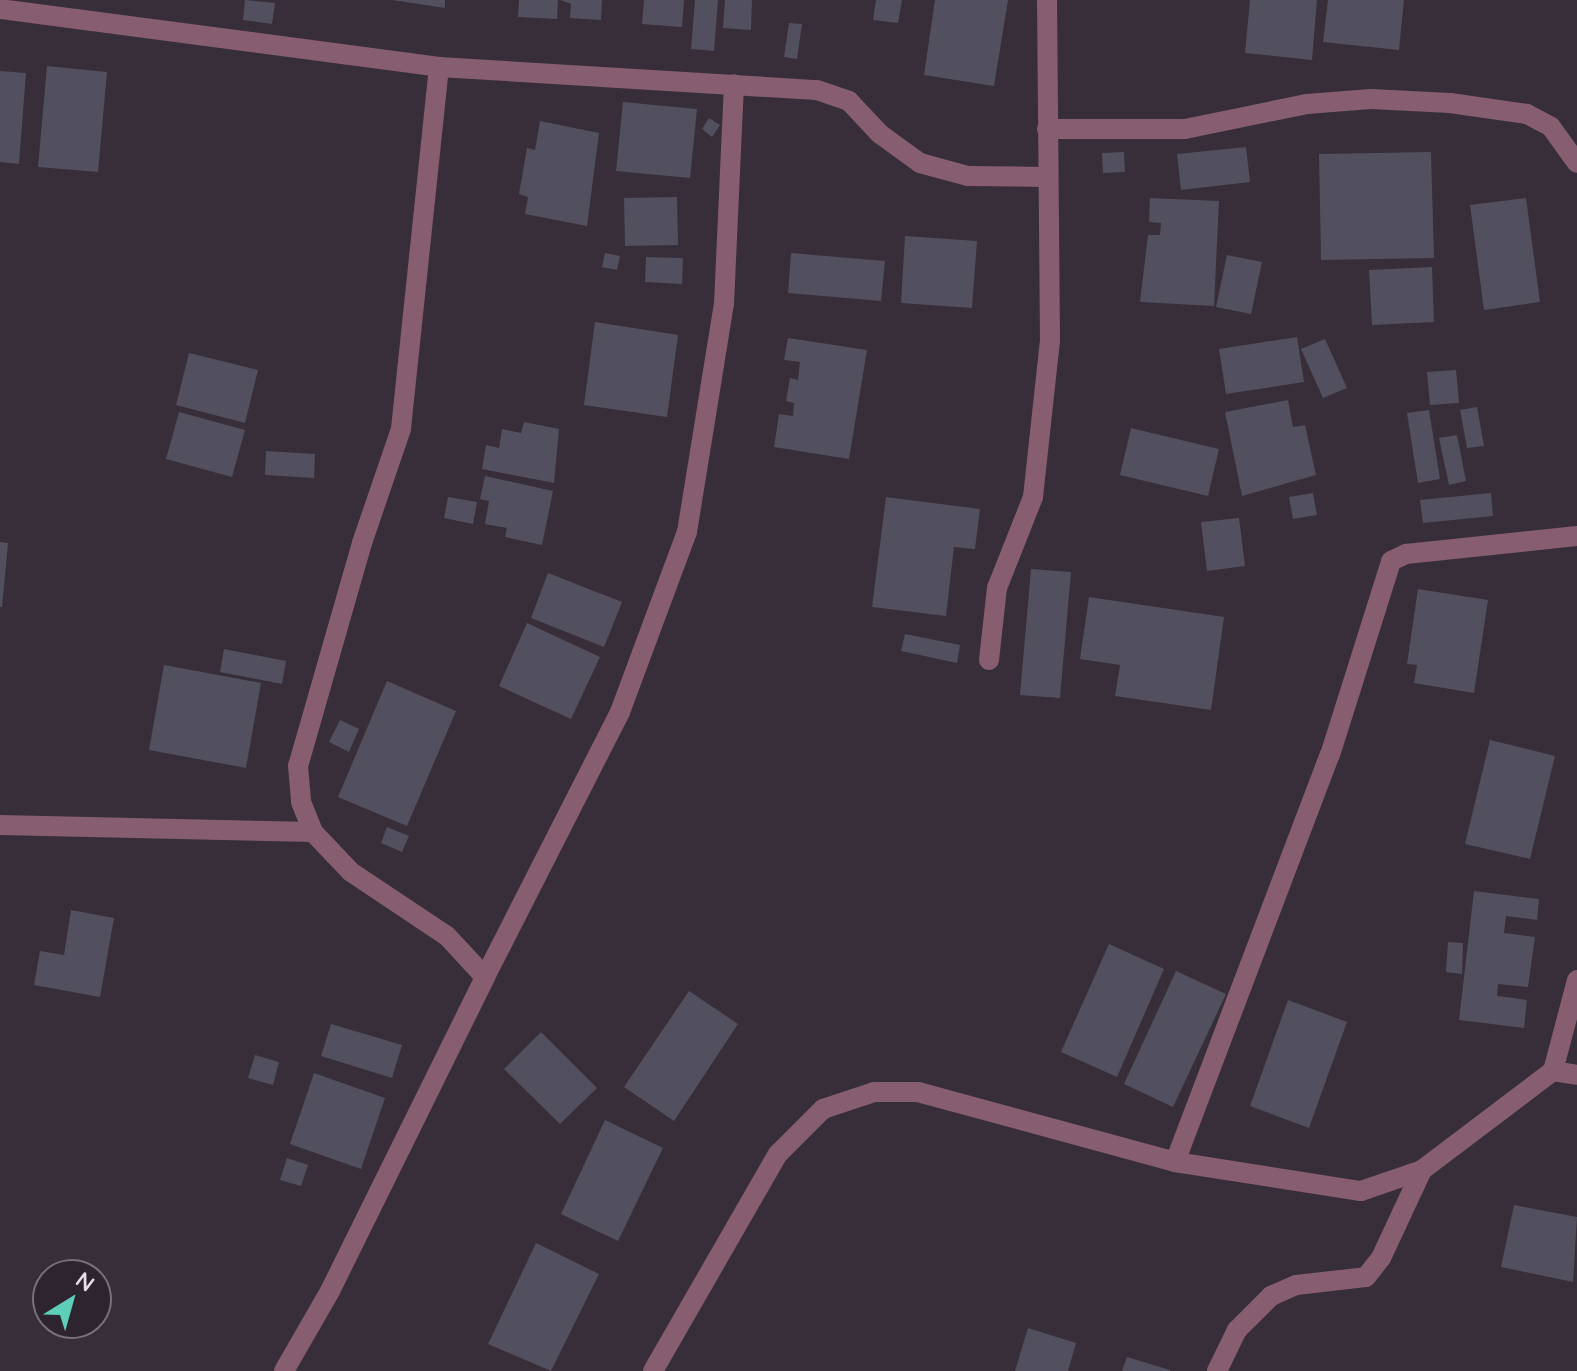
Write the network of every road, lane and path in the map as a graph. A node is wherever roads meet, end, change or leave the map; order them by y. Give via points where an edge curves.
1 (1047, 0) edge
2 (0, 9) edge
3 (439, 67) junction
4 (734, 84) junction
5 (1047, 129) junction
6 (1577, 163) edge
7 (1046, 177) junction
8 (1577, 536) edge
9 (989, 660) dead end
10 (0, 825) edge
11 (313, 832) junction
12 (485, 977) junction
13 (1577, 980) edge
14 (1553, 1071) junction
15 (1577, 1075) edge
16 (1175, 1162) junction
17 (1422, 1170) junction
18 (284, 1371) edge
19 (653, 1371) edge
20 (1217, 1371) edge

1 - 5 street
2 - 3 street
3 - 4 street
3 - 11 street via 401,429 298,766 301,802
4 - 7 street via 817,90 849,101 880,134 920,163 968,176
4 - 12 street via 724,304 687,532 620,712
5 - 6 street via 1196,128 1307,104 1371,99 1450,103 1527,114 1551,127
5 - 7 street
7 - 9 street via 1050,341 1033,497 997,588
8 - 16 street via 1406,554 1391,561 1330,755
10 - 11 street
11 - 12 street via 351,872 447,936
12 - 18 street via 330,1291
13 - 14 street
14 - 15 street
14 - 17 street
16 - 17 street via 1361,1191
16 - 19 street via 918,1092 874,1092 835,1104 778,1154
17 - 20 street via 1381,1258 1366,1277 1296,1285 1271,1296 1237,1330

